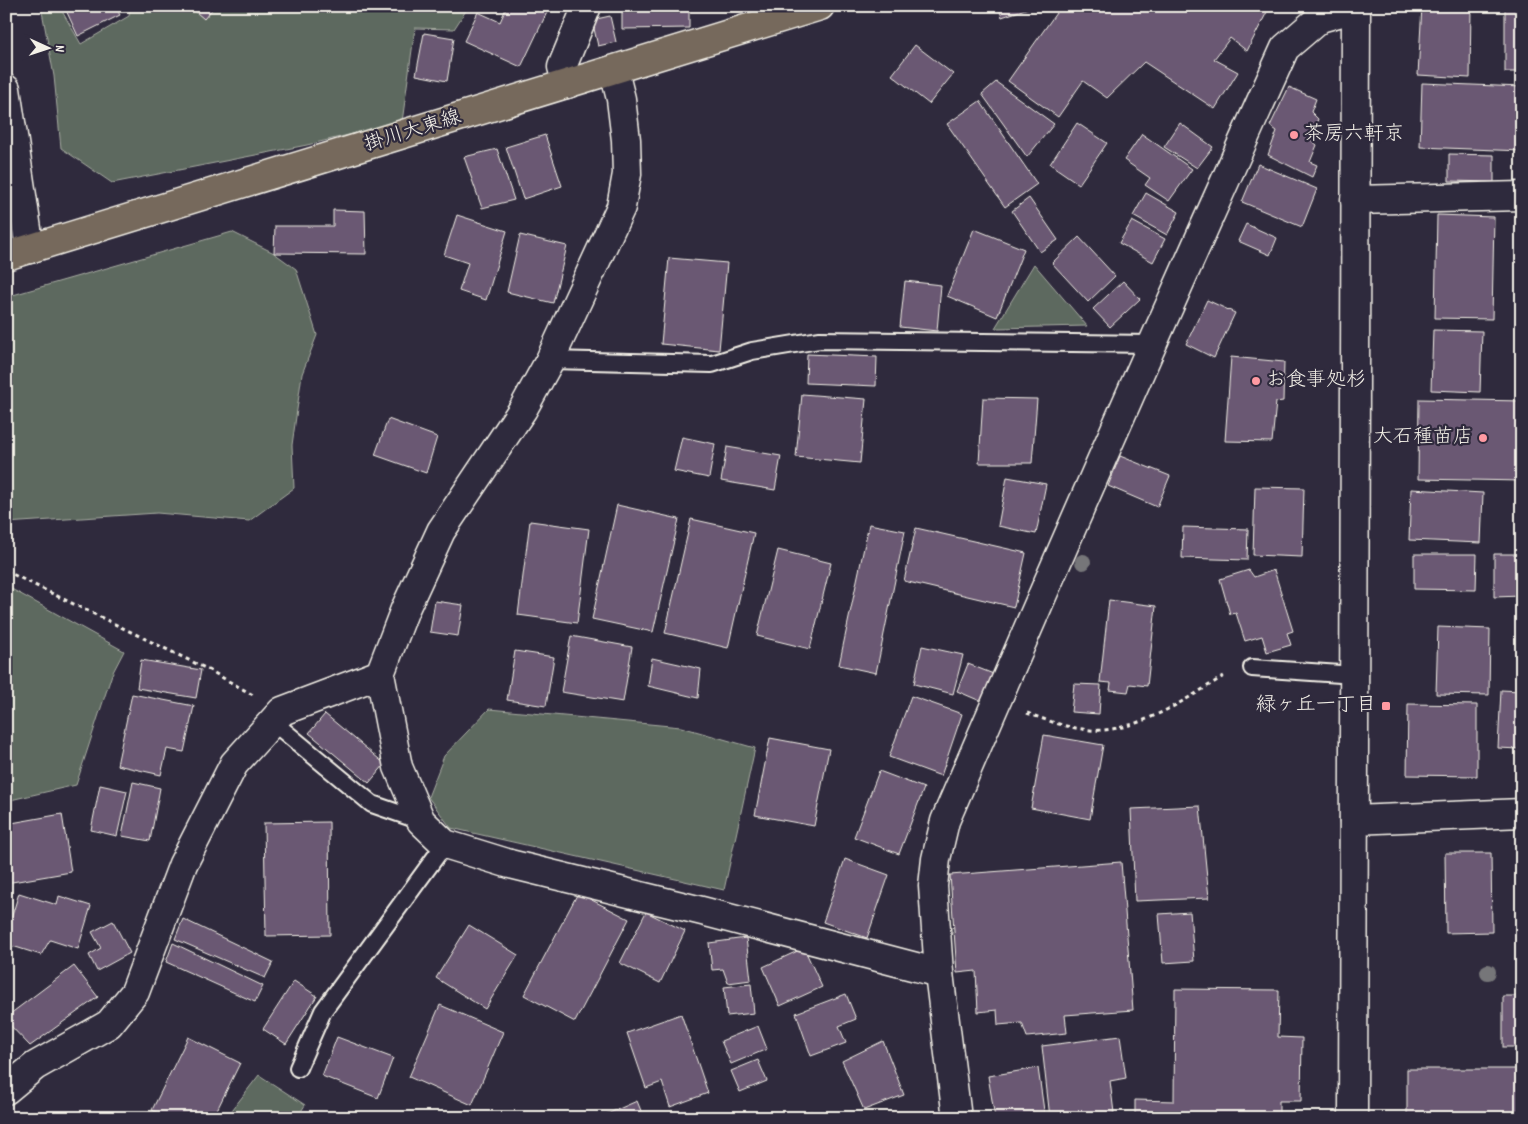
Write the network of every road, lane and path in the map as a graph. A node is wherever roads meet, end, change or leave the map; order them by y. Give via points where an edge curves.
1 (587, 6) edge
2 (820, 6) edge
3 (1356, 7) edge
4 (614, 70) junction
5 (567, 84) junction
6 (6, 90) edge
7 (1522, 196) edge
8 (1355, 200) junction
9 (18, 252) edge
10 (1154, 344) junction
11 (550, 360) junction
12 (6, 571) edge
13 (1252, 668) joint
14 (380, 674) junction
15 (1355, 676) junction
16 (996, 701) junction
17 (278, 717) junction
18 (1522, 813) edge
19 (1354, 820) junction
20 (420, 821) junction
21 (445, 844) junction
22 (939, 974) junction
23 (298, 1068) dead end
24 (6, 1090) edge
25 (957, 1118) edge
26 (1353, 1118) edge

1 - 5 street via 562,67
2 - 4 main road, 掛川大東線
3 - 8 street
3 - 10 street via 1320,18 1285,48
4 - 5 main road, 掛川大東線
4 - 11 street via 626,140 627,174 621,207
5 - 9 main road, 掛川大東線
6 - 9 street
7 - 8 street
8 - 15 street
10 - 11 lane via 819,340 752,351 712,364
10 - 16 street
11 - 14 street via 523,409 441,531 405,609
12 - 17 path via 209,670
13 - 15 lane
13 - 16 path via 1231,671 1178,705 1114,729 1092,731 1058,725
14 - 17 street
14 - 20 street via 398,767
15 - 19 street
16 - 22 street via 945,820 936,859 933,886
17 - 20 lane via 372,804
17 - 24 street via 234,764 183,864 135,992 109,1024 35,1066
18 - 19 street
19 - 26 street
20 - 21 street
21 - 22 street via 510,864
21 - 23 lane via 324,1011
22 - 25 street

